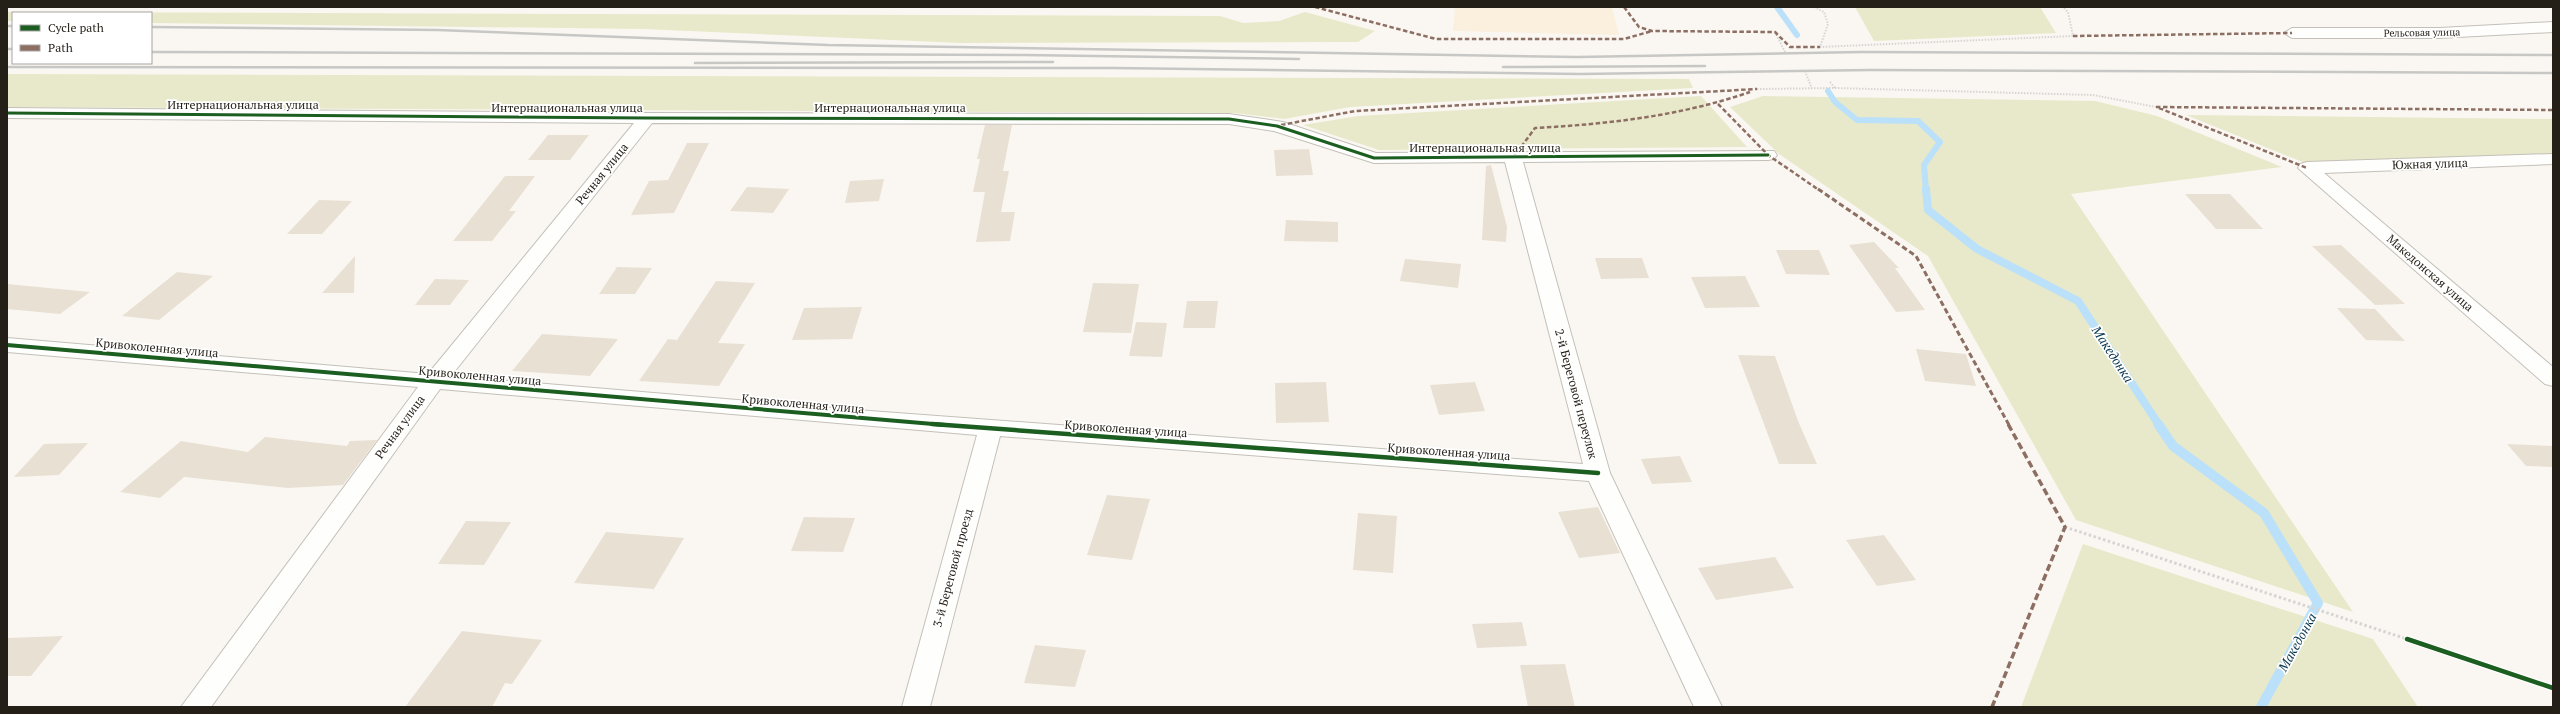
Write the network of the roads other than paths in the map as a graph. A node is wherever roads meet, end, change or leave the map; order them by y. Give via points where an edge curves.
1 (2553, 27) edge
2 (2292, 33) dead end
3 (7, 114) edge
4 (647, 118) junction
5 (1768, 155) dead end
6 (1513, 159) junction
7 (2553, 159) edge
8 (2307, 168) joint
9 (7, 345) edge
10 (2553, 379) edge
11 (434, 382) junction
12 (990, 429) junction
13 (1598, 473) junction
14 (195, 707) edge
15 (916, 707) edge
16 (1708, 707) edge

1 - 2 street, Рельсовая улица via 2439,33
3 - 4 street, Интернациональная улица
4 - 6 street, Интернациональная улица via 1229,119 1277,126 1374,158
4 - 11 street, Речная улица
5 - 6 street, Интернациональная улица
6 - 13 street, 2-й Береговой переулок
7 - 8 street, Южная улица
8 - 10 street, Македонская улица
9 - 11 street, Кривоколенная улица
11 - 12 street, Кривоколенная улица
11 - 14 street, Речная улица
12 - 13 street, Кривоколенная улица
12 - 15 street, 3-й Береговой проезд
13 - 16 street, 2-й Береговой переулок

